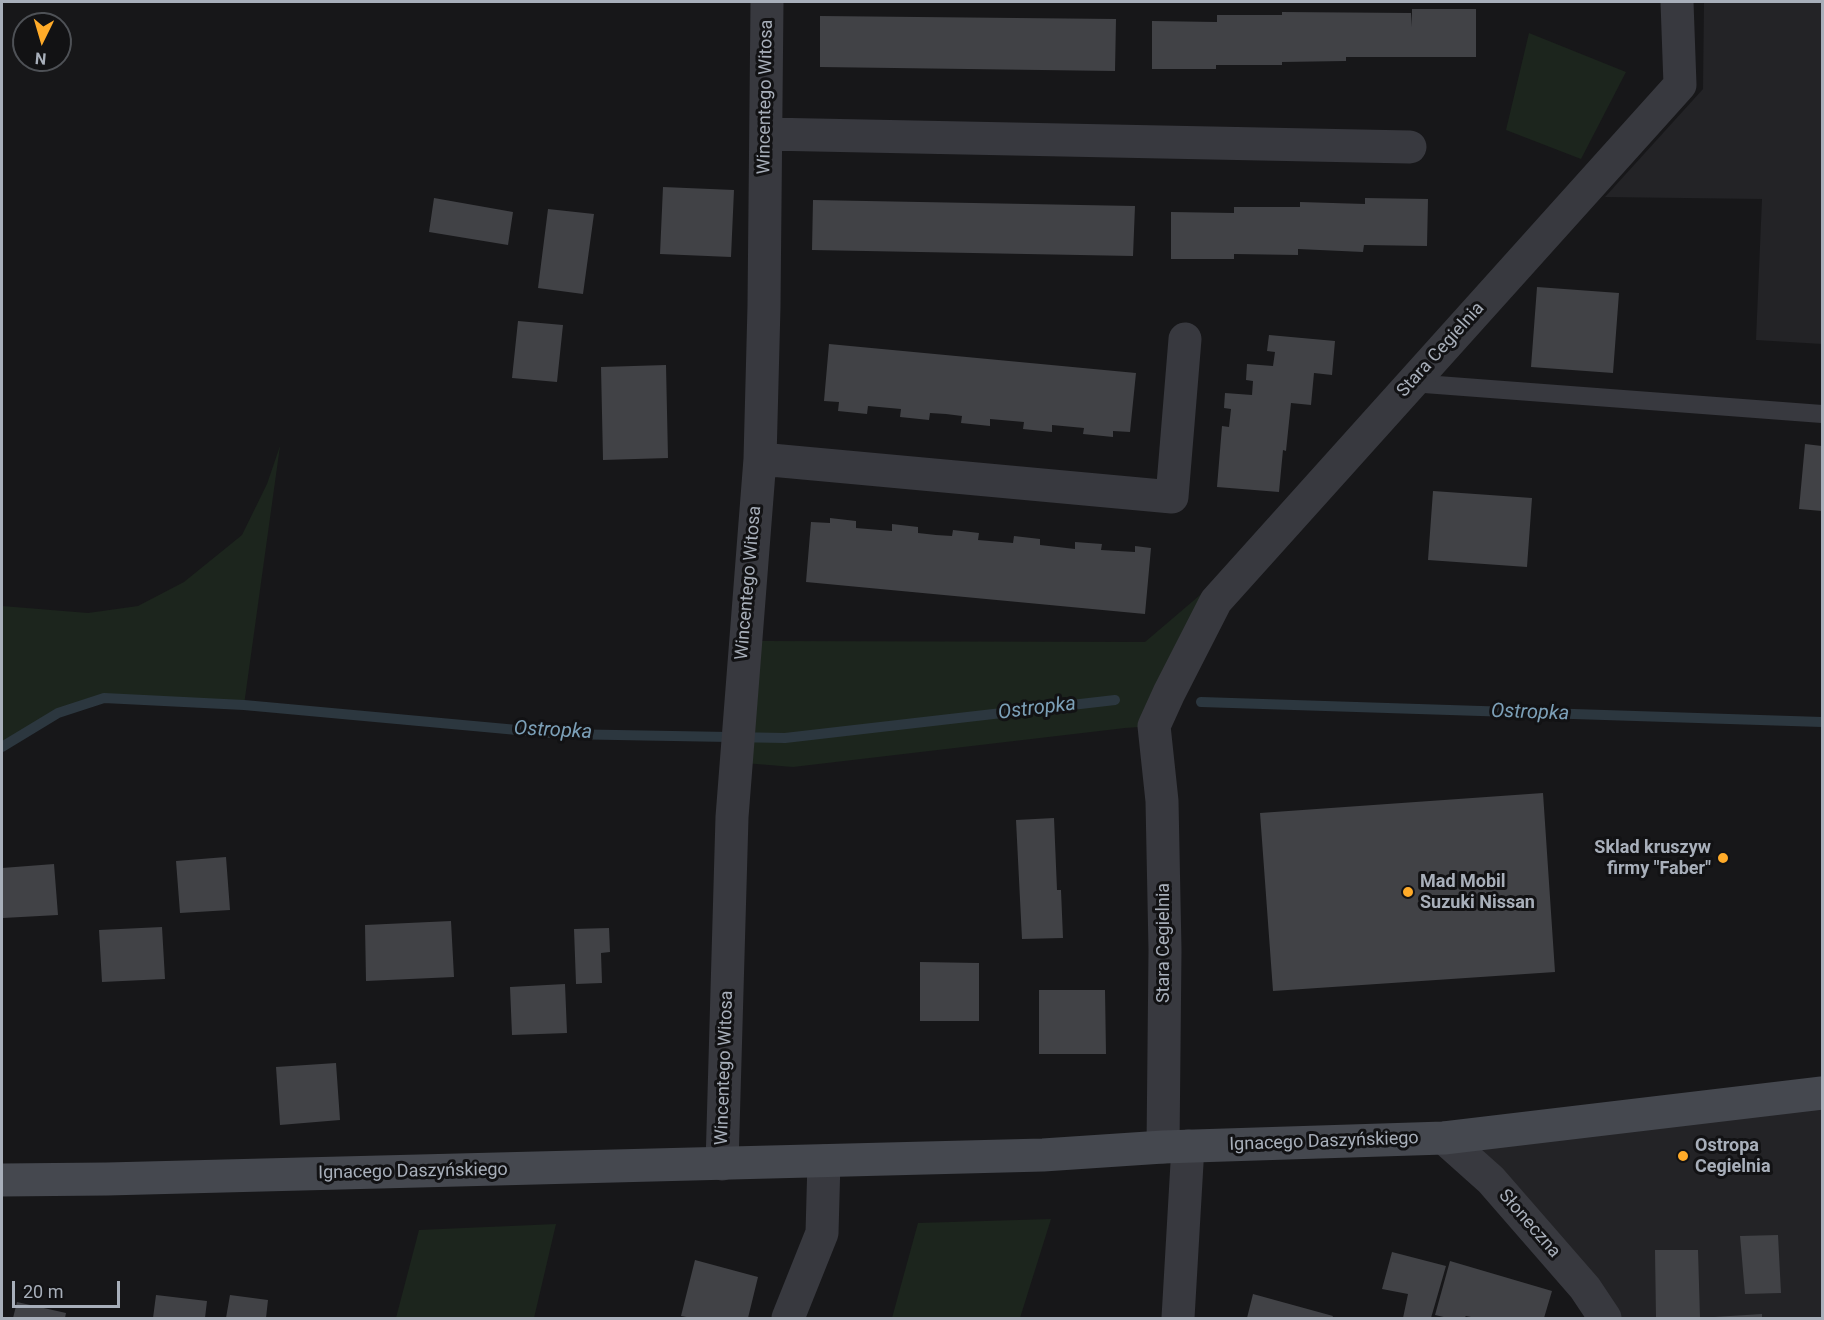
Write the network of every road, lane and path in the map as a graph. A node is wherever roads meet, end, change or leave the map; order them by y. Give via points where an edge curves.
1 (768, 2) edge
2 (1677, 2) edge
3 (766, 134) junction
4 (1410, 147) dead end
5 (1185, 339) dead end
6 (1412, 383) junction
7 (1822, 414) edge
8 (760, 459) junction
9 (1822, 1093) edge
10 (1444, 1138) junction
11 (1176, 1147) junction
12 (824, 1161) junction
13 (722, 1164) junction
14 (2, 1180) edge
15 (788, 1318) edge
16 (1178, 1318) edge
17 (1605, 1318) edge

1 - 3 street, Wincentego Witosa
2 - 6 street, Stara Cegielnia via 1680,85
3 - 4 street
3 - 8 street, Wincentego Witosa
5 - 8 street via 1172,497
6 - 7 lane
6 - 11 street, Stara Cegielnia via 1216,601 1154,726 1162,801
8 - 13 street, Wincentego Witosa via 732,817
9 - 10 main road, Ignacego Daszyńskiego
10 - 11 main road, Ignacego Daszyńskiego
10 - 17 street, Słoneczna via 1491,1180 1585,1288
11 - 12 main road, Ignacego Daszyńskiego
11 - 16 street, Stara Cegielnia
12 - 13 main road, Ignacego Daszyńskiego
12 - 15 street via 822,1233
13 - 14 main road, Ignacego Daszyńskiego

